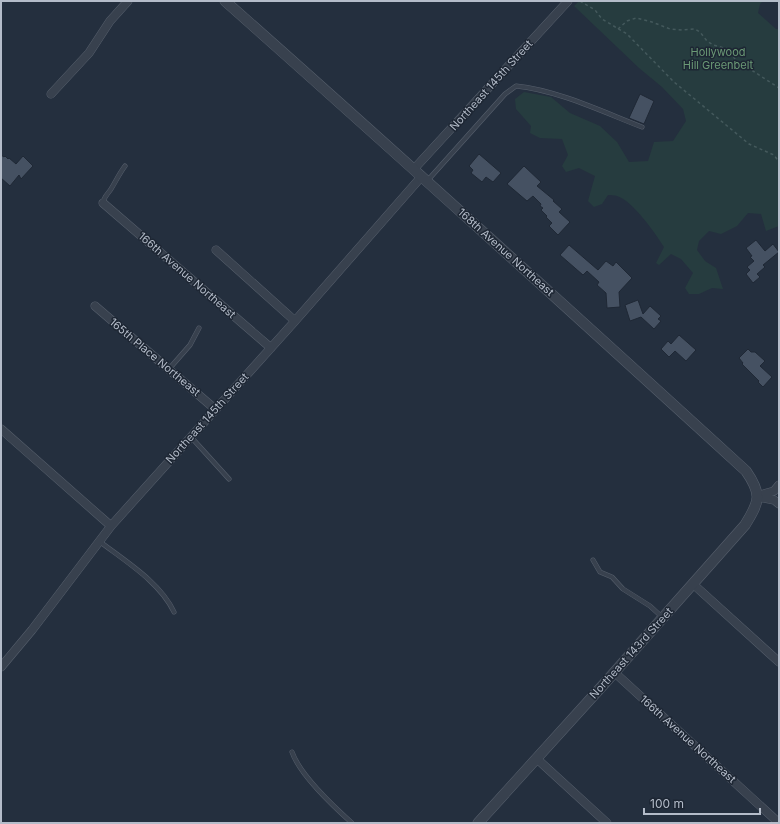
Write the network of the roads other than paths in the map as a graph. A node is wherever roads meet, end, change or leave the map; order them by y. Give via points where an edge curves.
1 (128, 1) edge
2 (225, 1) edge
3 (568, 1) edge
4 (51, 94) dead end
5 (642, 127) dead end
6 (125, 166) dead end
7 (421, 175) junction
8 (103, 203) joint
9 (216, 250) dead end
10 (95, 306) dead end
11 (295, 321) junction
12 (199, 328) dead end
13 (271, 348) junction
14 (169, 369) junction
15 (215, 408) junction
16 (1, 429) edge
17 (190, 436) junction
18 (229, 479) dead end
19 (779, 485) edge
20 (757, 496) junction
21 (779, 504) edge
22 (111, 526) junction
23 (99, 541) junction
24 (593, 560) dead end
25 (693, 584) junction
26 (174, 612) dead end
27 (663, 618) junction
28 (779, 662) edge
29 (2, 665) edge
30 (614, 672) junction
31 (292, 752) dead end
32 (536, 758) junction
33 (352, 823) edge
34 (478, 823) edge
35 (607, 823) edge
36 (779, 823) edge

1 - 4 street via 110,21 89,53
2 - 7 street, 168th Avenue Northeast
3 - 7 street, Northeast 145th Street
5 - 7 lane via 561,96 530,87 516,86
6 - 8 lane via 104,197
7 - 11 street, Northeast 145th Street
7 - 20 street, 168th Avenue Northeast via 746,471 756,485
8 - 13 street, 166th Avenue Northeast
9 - 11 street
10 - 14 street, 165th Place Northeast
11 - 13 street, Northeast 145th Street
12 - 14 lane via 190,345
13 - 15 street, Northeast 145th Street
14 - 15 street, 165th Place Northeast
15 - 17 street, Northeast 145th Street
16 - 22 street
17 - 18 lane
17 - 22 street, Northeast 145th Street
19 - 20 street via 774,491
20 - 21 street via 774,500
20 - 25 street, Northeast 143rd Street via 755,509 745,525
22 - 23 street, Northeast 145th Street
23 - 26 lane via 139,571 170,604
23 - 29 street, Northeast 145th Street via 32,630
24 - 27 lane via 600,572 612,577 623,589 650,606
25 - 27 street, Northeast 143rd Street
25 - 28 street
27 - 30 street, Northeast 143rd Street
30 - 32 street, Northeast 143rd Street
30 - 36 street, 166th Avenue Northeast
31 - 33 lane via 303,772
32 - 34 street, Northeast 143rd Street
32 - 35 street

